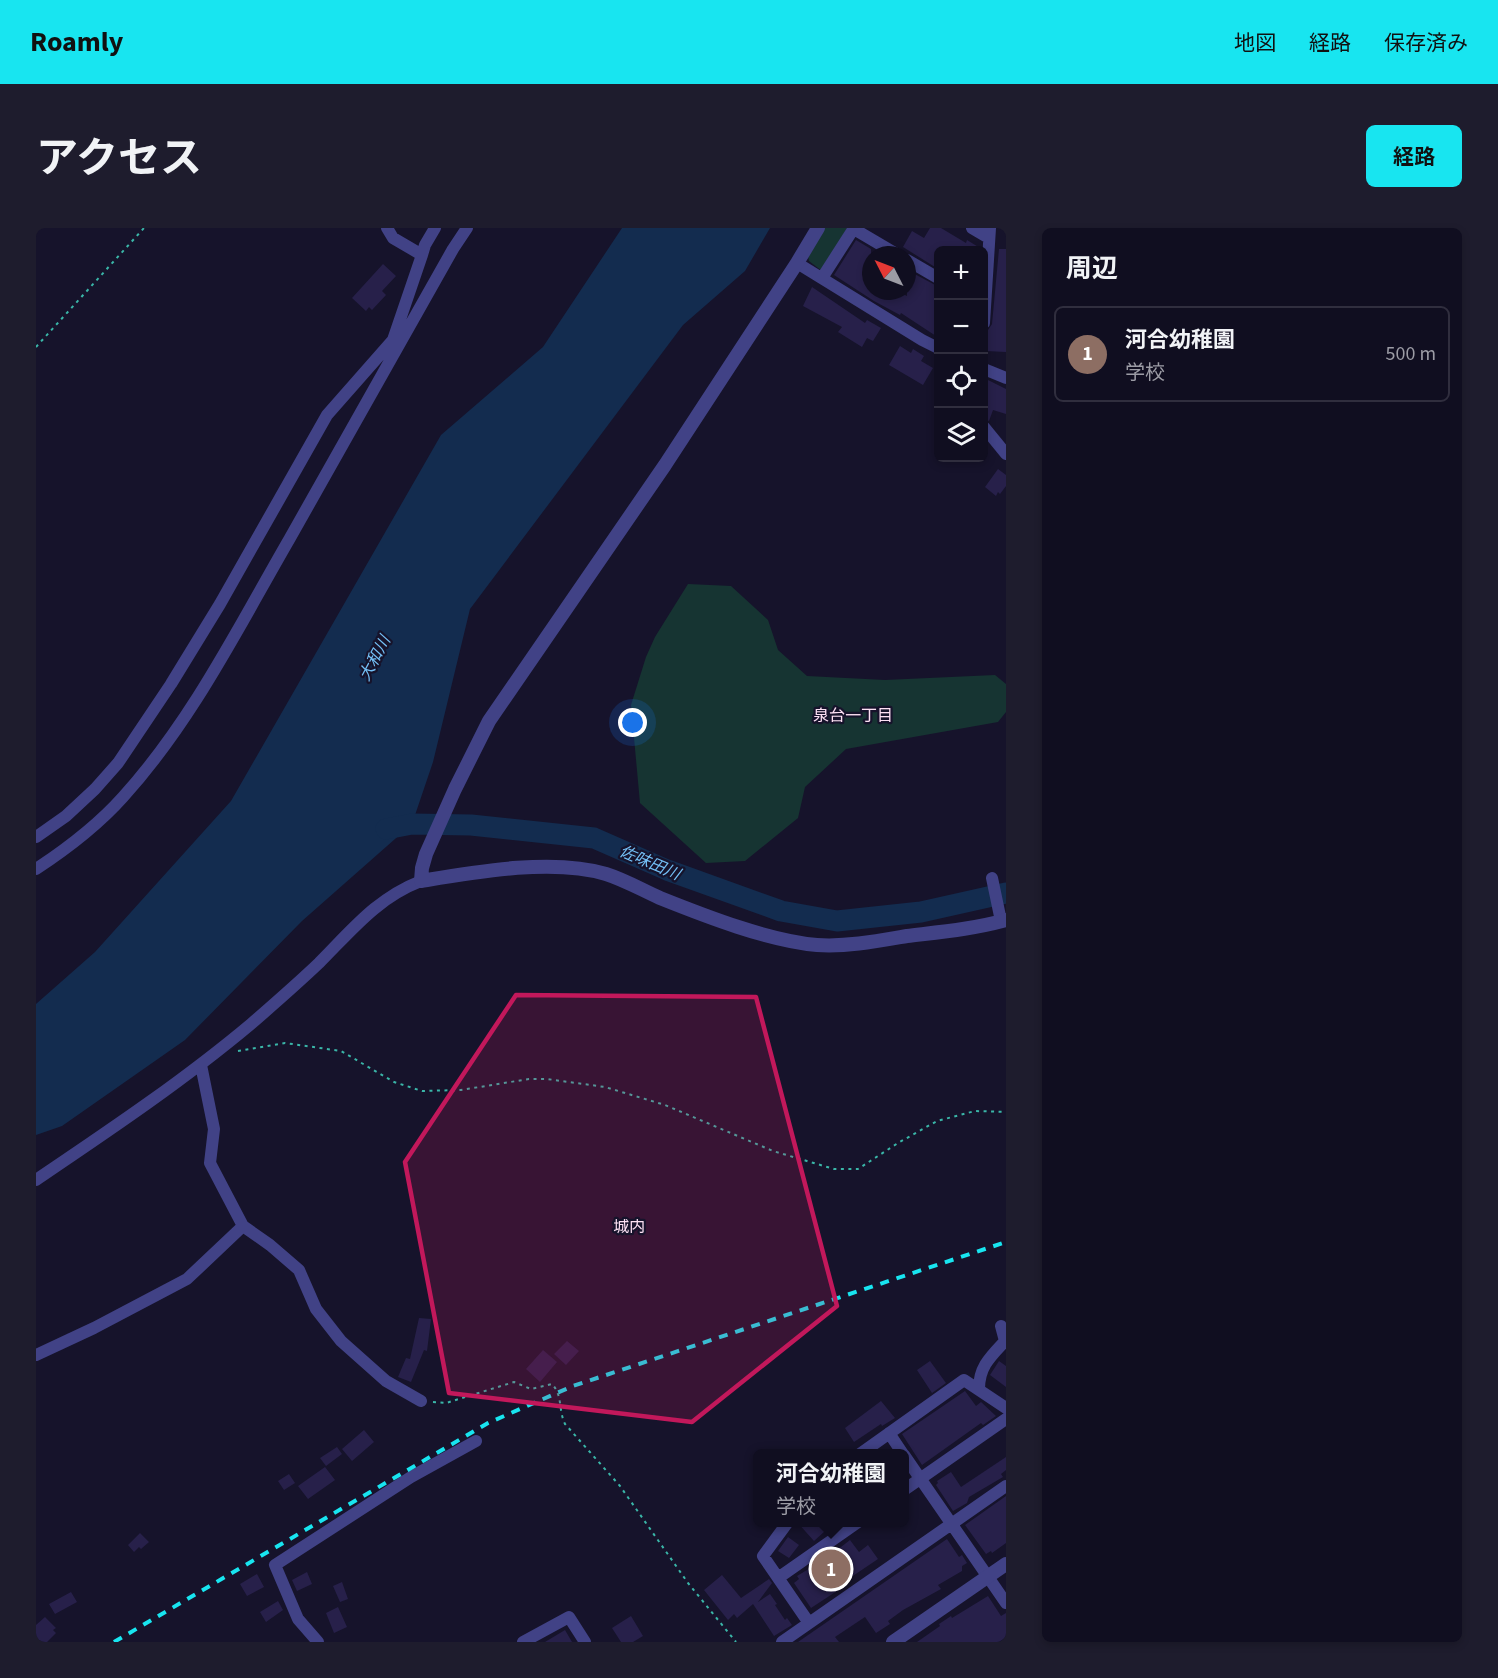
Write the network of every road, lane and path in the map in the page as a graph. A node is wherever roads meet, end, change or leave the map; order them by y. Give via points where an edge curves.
1 (144, 228) edge
2 (387, 228) edge
3 (435, 228) edge
4 (467, 228) edge
5 (818, 228) edge
6 (854, 228) edge
7 (972, 228) edge
8 (989, 233) edge
9 (883, 246) edge
10 (422, 255) junction
11 (797, 263) junction
12 (916, 265) edge
13 (934, 276) edge
14 (822, 278) junction
15 (984, 300) edge
16 (396, 342) junction
17 (934, 346) edge
18 (36, 347) edge
19 (988, 371) edge
20 (1006, 378) edge
21 (988, 432) edge
22 (1006, 454) edge
23 (36, 837) edge
24 (36, 869) edge
25 (992, 878) dead end
26 (421, 881) junction
27 (1002, 918) edge
28 (238, 1051) dead end
29 (201, 1065) junction
30 (1006, 1112) edge
31 (36, 1180) edge
32 (243, 1226) junction
33 (1001, 1326) dead end
34 (36, 1355) edge
35 (979, 1389) junction
36 (421, 1401) joint
37 (1006, 1408) edge
38 (1006, 1419) edge
39 (889, 1432) junction
40 (476, 1441) dead end
41 (867, 1449) edge
42 (901, 1449) edge
43 (909, 1462) edge
44 (920, 1479) junction
45 (1006, 1486) edge
46 (909, 1487) edge
47 (951, 1524) junction
48 (784, 1527) edge
49 (851, 1527) edge
50 (1006, 1564) edge
51 (988, 1576) junction
52 (778, 1578) junction
53 (1006, 1603) edge
54 (809, 1623) junction
55 (318, 1642) edge
56 (523, 1642) edge
57 (585, 1642) edge
58 (736, 1642) edge
59 (782, 1642) edge
60 (892, 1642) edge

1 - 18 path
2 - 10 street via 393,238
3 - 10 street
4 - 16 street
5 - 11 street
6 - 9 street
6 - 14 street
7 - 8 street
8 - 15 street
10 - 16 street
11 - 14 street
11 - 26 street via 665,465 500,703 479,738 426,854
12 - 13 street
14 - 17 street
16 - 23 street via 327,415 220,604 118,763 66,816
16 - 24 street via 238,628 152,764 94,826
19 - 20 street
21 - 22 street
25 - 27 street
26 - 27 street via 535,867 589,870 621,879 722,921 817,945 841,945
26 - 29 street via 373,908 291,989
28 - 30 path via 285,1043 341,1051 394,1082 422,1091 538,1079 605,1087 665,1105 773,1151 834,1169 858,1169 937,1121 975,1111
29 - 31 street
29 - 32 street via 214,1129 210,1163
32 - 34 street via 187,1279
32 - 36 street via 299,1270 316,1309 342,1341 386,1381
33 - 35 street via 1005,1341 979,1375
35 - 37 street
35 - 39 street via 964,1380
36 - 58 path via 446,1403 514,1382 531,1389 552,1384 558,1391 565,1424 620,1486 688,1583
38 - 44 street
39 - 41 street
39 - 42 street
40 - 55 street via 411,1477 275,1564 298,1619
43 - 44 street
44 - 46 street
44 - 47 street
45 - 47 street
47 - 51 street
47 - 54 street
48 - 52 street via 763,1556
49 - 52 street
50 - 51 street
51 - 53 street
51 - 60 street
52 - 54 street
54 - 59 street
56 - 57 street via 569,1617

